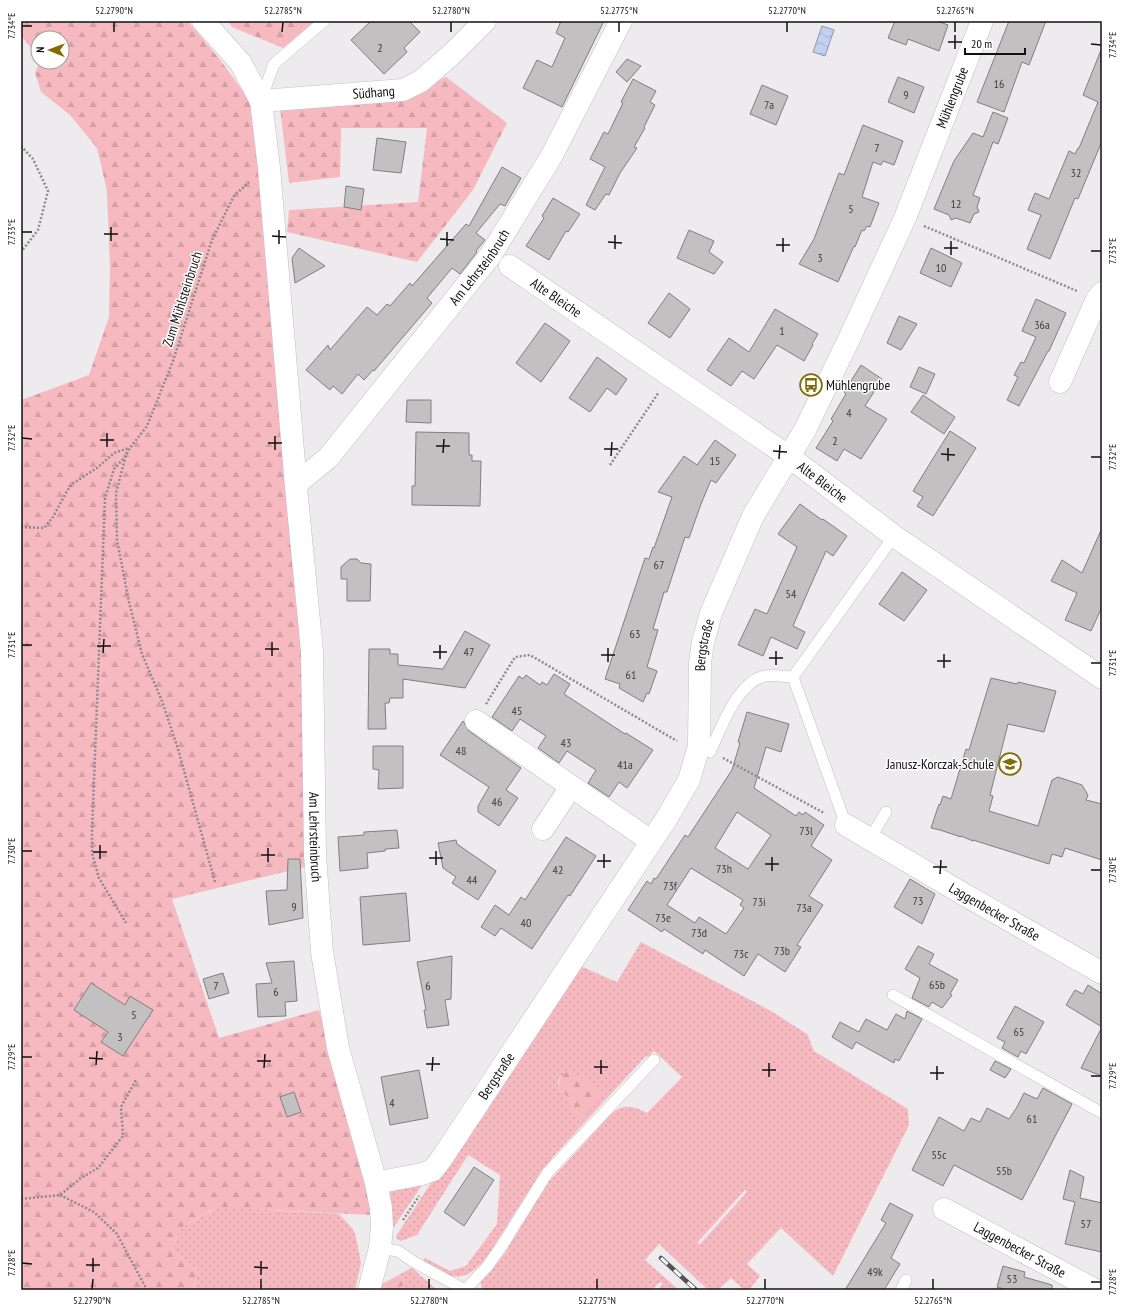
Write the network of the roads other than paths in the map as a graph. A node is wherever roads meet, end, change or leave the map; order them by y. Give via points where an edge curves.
1 (203, 21) edge
2 (324, 21) edge
3 (485, 21) edge
4 (621, 21) edge
5 (982, 21) edge
6 (261, 101) junction
7 (510, 266) dead end
8 (1099, 296) edge
9 (1060, 382) dead end
10 (788, 456) junction
11 (296, 484) junction
12 (894, 536) junction
13 (1100, 670) edge
14 (793, 677) junction
15 (476, 721) road end
16 (705, 749) junction
17 (571, 787) junction
18 (886, 812) dead end
19 (846, 825) joint
20 (543, 829) dead end
21 (870, 839) junction
22 (651, 841) junction
23 (1102, 973) edge
24 (893, 995) dead end
25 (654, 1060) dead end
26 (1102, 1112) edge
27 (376, 1183) junction
28 (944, 1208) dead end
29 (380, 1248) junction
30 (369, 1290) edge
31 (466, 1290) edge
32 (1095, 1290) edge

1 - 6 street via 240,62
2 - 6 lane via 274,64
3 - 6 street, Südhang via 422,82 402,90
4 - 11 street, Am Lehrsteinbruch via 551,156 490,256 328,458
5 - 10 street, Mühlengrube via 905,218 808,423
6 - 11 street, Am Lehrsteinbruch
7 - 10 street, Alte Bleiche
8 - 9 street
10 - 12 street, Alte Bleiche
10 - 16 street, Bergstraße via 752,516 709,620 700,663
11 - 27 street, Am Lehrsteinbruch via 312,651 315,854 322,952 338,1048
12 - 13 street, Alte Bleiche
12 - 14 lane
14 - 16 lane via 766,676 754,680 739,694
14 - 19 lane
15 - 17 street
16 - 22 street, Bergstraße
17 - 20 street
17 - 22 street
18 - 21 lane
19 - 21 street, Laggenbecker Straße
21 - 23 street, Laggenbecker Straße
22 - 27 street, Bergstraße via 433,1170
24 - 26 lane
25 - 31 lane via 548,1172 495,1255
27 - 29 street via 381,1208
28 - 32 street, Laggenbecker Straße
29 - 30 street
29 - 31 lane via 398,1251

